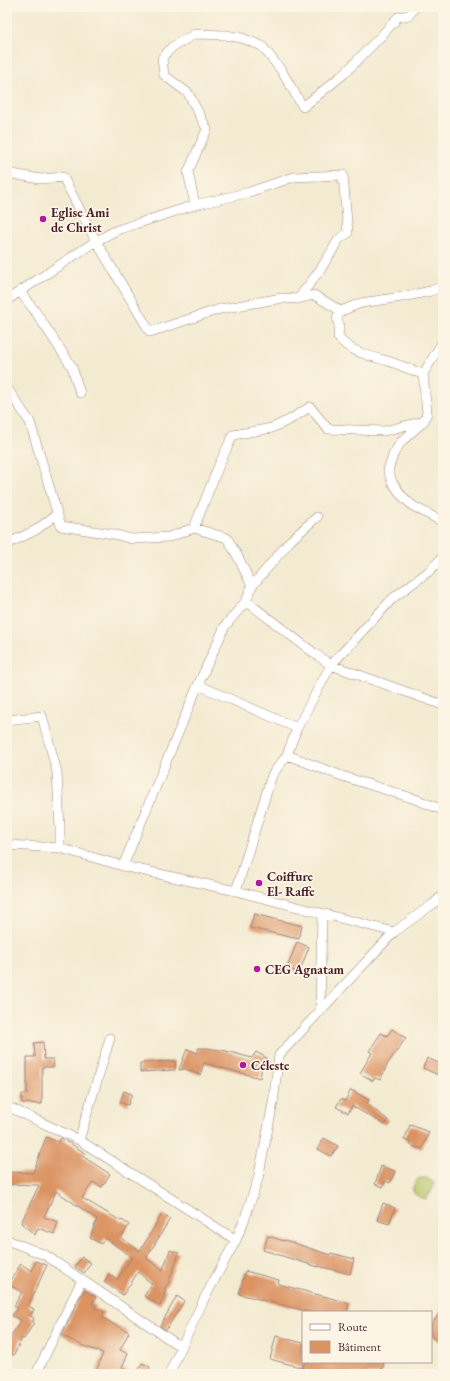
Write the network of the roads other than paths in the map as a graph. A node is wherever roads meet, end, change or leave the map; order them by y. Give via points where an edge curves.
1 (415, 7) edge
2 (7, 173) edge
3 (195, 205) junction
4 (96, 241) junction
5 (443, 286) edge
6 (20, 292) junction
7 (298, 299) junction
8 (7, 300) edge
9 (341, 311) junction
10 (443, 341) edge
11 (423, 374) junction
12 (7, 388) edge
13 (80, 393) dead end
14 (424, 421) junction
15 (57, 514) junction
16 (317, 517) dead end
17 (443, 522) edge
18 (194, 528) junction
19 (7, 544) edge
20 (443, 557) edge
21 (252, 586) junction
22 (246, 601) junction
23 (331, 665) junction
24 (198, 685) junction
25 (443, 705) edge
26 (7, 720) edge
27 (297, 728) junction
28 (287, 755) junction
29 (443, 810) edge
30 (7, 845) edge
31 (68, 851) junction
32 (123, 866) junction
33 (236, 891) junction
34 (443, 895) edge
35 (322, 914) junction
36 (394, 932) junction
37 (320, 1012) junction
38 (110, 1038) dead end
39 (7, 1109) edge
40 (79, 1140) junction
41 (7, 1240) edge
42 (236, 1240) junction
43 (82, 1280) junction
44 (182, 1347) junction
45 (36, 1374) edge
46 (169, 1374) edge

1 - 3 street via 409,15 398,17 345,72 303,107 281,70 262,46 226,35 195,34 172,47 162,58 164,75 188,93 207,129 188,172
2 - 4 street via 40,179 62,176
3 - 4 street via 117,230
3 - 7 street via 246,194 294,177 343,175 348,233 338,240
4 - 6 street
4 - 7 street via 150,332 220,309 282,298
5 - 9 street via 432,291 361,303
6 - 8 street
6 - 13 street via 72,367
7 - 9 street via 314,295
9 - 11 street via 337,317 338,337 342,343 364,355
10 - 11 street
11 - 14 street via 427,413
12 - 15 street via 30,422
14 - 17 street via 401,442 388,470 392,482 402,496 414,506
14 - 18 street via 384,431 328,429 310,407 272,428 233,436
15 - 18 street via 61,526 132,539 169,537
15 - 19 street via 36,530
16 - 21 street via 291,540
18 - 21 street via 227,538
20 - 23 street via 428,572 393,598
21 - 22 street
22 - 23 street
22 - 24 street via 225,626
23 - 25 street
23 - 27 street
24 - 27 street
24 - 32 street
26 - 31 street via 42,716 57,772 60,828
27 - 28 street
28 - 29 street
28 - 33 street via 272,775
30 - 31 street
31 - 32 street
32 - 33 street
33 - 35 street
34 - 36 street
35 - 36 street
35 - 37 street
36 - 37 street
37 - 42 street via 280,1055 258,1179
38 - 40 street
39 - 40 street via 13,1109
40 - 42 street
41 - 43 street via 45,1255
42 - 44 street
43 - 44 street
43 - 45 street
44 - 46 street

